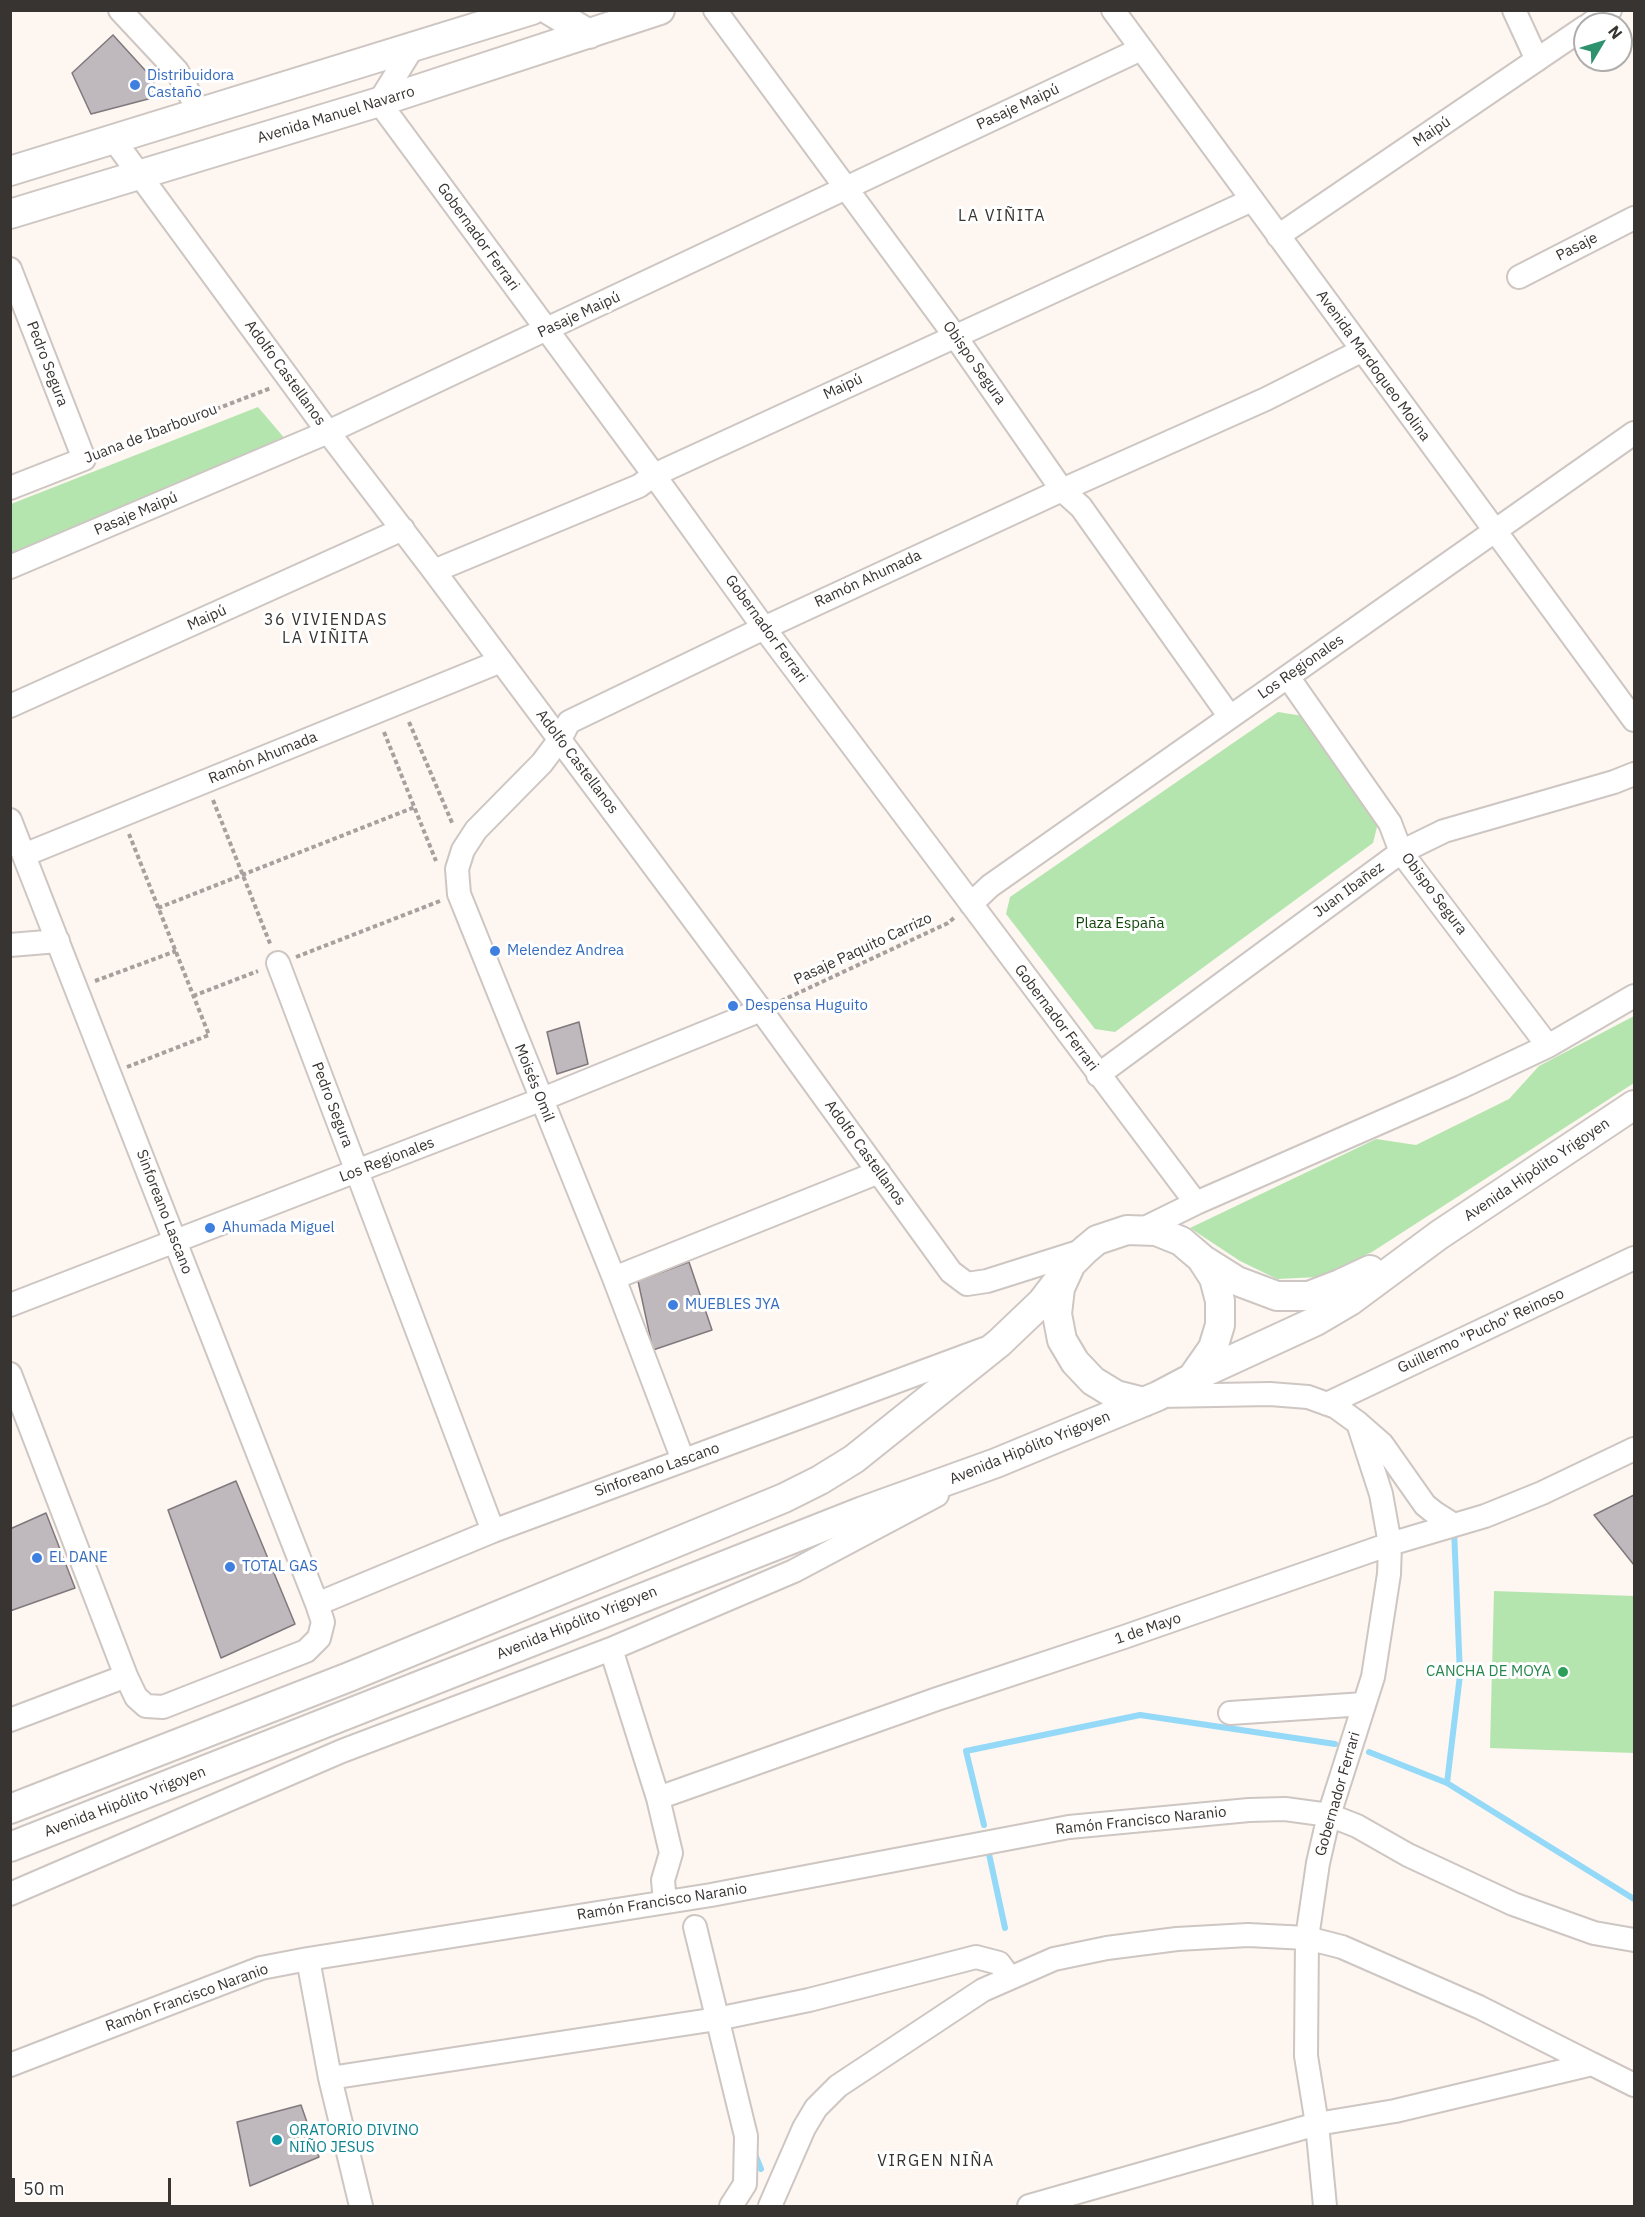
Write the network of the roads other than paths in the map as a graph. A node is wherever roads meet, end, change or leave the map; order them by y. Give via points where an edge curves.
1 (120, 10) edge
2 (532, 10) edge
3 (549, 10) edge
4 (660, 10) edge
5 (715, 10) edge
6 (1113, 10) edge
7 (1514, 10) edge
8 (489, 18) edge
9 (589, 34) junction
10 (1573, 35) edge
11 (413, 47) junction
12 (1141, 49) junction
13 (1537, 60) junction
14 (379, 102) junction
15 (200, 113) junction
16 (114, 140) junction
17 (10, 171) edge
18 (140, 175) junction
19 (846, 188) junction
20 (1252, 200) junction
21 (10, 214) edge
22 (1635, 218) edge
23 (1278, 237) junction
24 (10, 269) edge
25 (1519, 277) dead end
26 (547, 330) junction
27 (955, 336) junction
28 (1361, 351) junction
29 (328, 432) junction
30 (1635, 434) edge
31 (84, 459) joint
32 (654, 475) junction
33 (10, 488) edge
34 (1062, 490) junction
35 (403, 529) junction
36 (1495, 532) junction
37 (10, 567) edge
38 (434, 571) junction
39 (764, 628) junction
40 (501, 661) junction
41 (1288, 677) junction
42 (10, 706) edge
43 (1230, 717) junction
44 (1635, 720) edge
45 (560, 739) junction
46 (1635, 774) edge
47 (10, 820) edge
48 (1401, 852) junction
49 (24, 855) junction
50 (459, 894) joint
51 (971, 904) junction
52 (58, 941) junction
53 (10, 945) edge
54 (278, 963) road end
55 (1635, 996) edge
56 (761, 1010) junction
57 (1548, 1046) junction
58 (1098, 1075) junction
59 (540, 1100) junction
60 (1635, 1106) edge
61 (358, 1171) junction
62 (879, 1172) junction
63 (1196, 1203) junction
64 (1143, 1229) junction
65 (1439, 1235) junction
66 (175, 1241) junction
67 (1078, 1257) junction
68 (1201, 1258) junction
69 (1635, 1258) edge
70 (614, 1278) junction
71 (10, 1305) edge
72 (999, 1343) junction
73 (10, 1374) edge
74 (1192, 1378) junction
75 (1151, 1399) junction
76 (1327, 1404) junction
77 (1358, 1423) junction
78 (1635, 1449) edge
79 (683, 1460) junction
80 (996, 1464) junction
81 (1454, 1525) junction
82 (493, 1531) junction
83 (1390, 1544) junction
84 (317, 1604) junction
85 (611, 1649) junction
86 (126, 1676) junction
87 (1364, 1704) junction
88 (1230, 1713) dead end
89 (10, 1720) edge
90 (658, 1798) junction
91 (10, 1809) edge
92 (1329, 1815) junction
93 (10, 1847) edge
94 (10, 1894) edge
95 (665, 1902) junction
96 (695, 1927) dead end
97 (1307, 1938) junction
98 (1635, 1940) edge
99 (308, 1959) junction
100 (1010, 1978) junction
101 (717, 2019) junction
102 (1592, 2064) junction
103 (10, 2065) edge
104 (330, 2078) junction
105 (1635, 2085) edge
106 (1317, 2124) junction
107 (361, 2206) edge
108 (731, 2206) edge
109 (770, 2206) edge
110 (1029, 2206) edge
111 (1325, 2206) edge

1 - 15 street via 177,71
2 - 8 main road
3 - 9 main road
4 - 9 main road, Avenida Manuel Navarro
5 - 19 street, Obispo Segura
6 - 12 street, Avenida Mardoqueo Molina
7 - 13 street
8 - 11 main road
9 - 14 main road, Avenida Manuel Navarro
10 - 13 street, Maipú
11 - 14 street
11 - 15 main road
12 - 19 street, Pasaje Maipú
12 - 20 street, Avenida Mardoqueo Molina
13 - 23 street, Maipú
14 - 18 main road, Avenida Manuel Navarro
14 - 26 street, Gobernador Ferrari
15 - 16 main road
16 - 17 main road
16 - 18 street, Adolfo Castellanos
18 - 21 main road, Avenida Manuel Navarro
18 - 29 street, Adolfo Castellanos
19 - 26 street, Pasaje Maipú
19 - 27 street, Obispo Segura
20 - 23 street, Avenida Mardoqueo Molina
20 - 27 street, Maipú
22 - 25 street, Pasaje
23 - 28 street, Avenida Mardoqueo Molina
24 - 31 street, Pedro Segura
26 - 29 street, Pasaje Maipú
26 - 32 street, Gobernador Ferrari
27 - 32 street, Maipú
27 - 34 street, Obispo Segura
28 - 34 street, Ramón Ahumada via 1266,399
28 - 36 street, Avenida Mardoqueo Molina
29 - 35 street, Adolfo Castellanos
29 - 37 street, Pasaje Maipú
30 - 36 street, Los Regionales
31 - 33 street, Juana de Ibarbourou
32 - 38 street, Maipú via 639,486
32 - 39 street, Gobernador Ferrari
34 - 39 street, Ramón Ahumada
34 - 43 street, Obispo Segura via 1081,507
35 - 38 street, Adolfo Castellanos
35 - 42 street, Maipú
36 - 41 street, Los Regionales
36 - 44 street, Avenida Mardoqueo Molina
38 - 40 street, Adolfo Castellanos
39 - 45 street, Ramón Ahumada via 569,722
39 - 51 street, Gobernador Ferrari
40 - 45 street, Adolfo Castellanos
40 - 49 street, Ramón Ahumada
41 - 43 street, Los Regionales
41 - 48 street, Obispo Segura via 1390,823
43 - 51 street, Los Regionales via 990,886
45 - 50 street, Ramón Ahumada via 542,763 476,830 457,868
45 - 56 street, Adolfo Castellanos
46 - 48 street, Juan Ibañez via 1444,831
47 - 49 street, Sinforeano Lascano
48 - 57 street, Obispo Segura
48 - 58 street, Juan Ibañez
49 - 52 street, Sinforeano Lascano
50 - 59 street, Moisés Omil
51 - 58 street, Gobernador Ferrari
52 - 53 street
52 - 66 street, Sinforeano Lascano
54 - 61 street, Pedro Segura
55 - 57 street
56 - 59 street, Los Regionales
56 - 62 street, Adolfo Castellanos
57 - 63 street
58 - 63 street, Gobernador Ferrari
59 - 61 street, Los Regionales
59 - 70 street, Moisés Omil
60 - 65 main road, Avenida Hipólito Yrigoyen
61 - 66 street, Los Regionales
61 - 82 street, Pedro Segura
62 - 67 street, Adolfo Castellanos via 951,1272 967,1284
62 - 70 street
63 - 64 street
64 - 67 main road via 1112,1234
64 - 68 main road via 1181,1241
65 - 68 main road, Avenida Hipólito Yrigoyen via 1308,1296 1278,1296 1238,1281
65 - 74 main road, Avenida Hipólito Yrigoyen via 1350,1301 1316,1321
66 - 71 street, Los Regionales
66 - 84 street, Sinforeano Lascano
67 - 72 main road via 1042,1302
67 - 75 main road via 1060,1288 1057,1314 1062,1340 1093,1381 1116,1395
68 - 74 main road via 1214,1278 1220,1301 1220,1325 1213,1348
69 - 76 street, Guillermo "Pucho" Reinoso
70 - 79 street, Moisés Omil
72 - 79 street, Sinforeano Lascano
72 - 91 main road via 854,1459 784,1498 349,1677
73 - 86 street
74 - 75 main road
75 - 76 street via 1270,1394 1308,1397
75 - 80 main road, Avenida Hipólito Yrigoyen
76 - 77 street
77 - 81 street via 1382,1444 1425,1505
77 - 83 street, Gobernador Ferrari via 1381,1494
78 - 81 street, 1 de Mayo via 1542,1493
79 - 82 street, Sinforeano Lascano
80 - 85 street via 794,1570
80 - 93 main road, Avenida Hipólito Yrigoyen via 863,1511
81 - 83 street, 1 de Mayo
82 - 84 street, Sinforeano Lascano
83 - 87 street, Gobernador Ferrari via 1373,1677
83 - 90 street, 1 de Mayo
84 - 86 street, Sinforeano Lascano via 323,1622 319,1638 306,1651 163,1707 146,1706 136,1697
85 - 90 street
85 - 94 street via 342,1751
86 - 89 street
87 - 88 street
87 - 92 street, Gobernador Ferrari
90 - 95 street via 671,1853 663,1880
92 - 95 street, Ramón Francisco Naranio via 1285,1809 1249,1810 1069,1827
92 - 97 street, Gobernador Ferrari
92 - 98 street, Ramón Francisco Naranio via 1513,1904 1594,1933
95 - 99 street, Ramón Francisco Naranio
96 - 101 street
97 - 100 street via 1248,1935 1130,1945 1054,1959
97 - 102 street via 1341,1947 1479,2007
97 - 106 street, Gobernador Ferrari via 1306,2056
99 - 103 street, Ramón Francisco Naranio via 261,1968
99 - 104 street
100 - 101 street via 999,1963 976,1957
100 - 109 street via 983,1990 838,2086 816,2108 804,2128
101 - 104 street
101 - 108 street via 746,2136 745,2184
102 - 105 street
102 - 106 street via 1395,2111
104 - 107 street
106 - 110 street
106 - 111 street, Gobernador Ferrari

